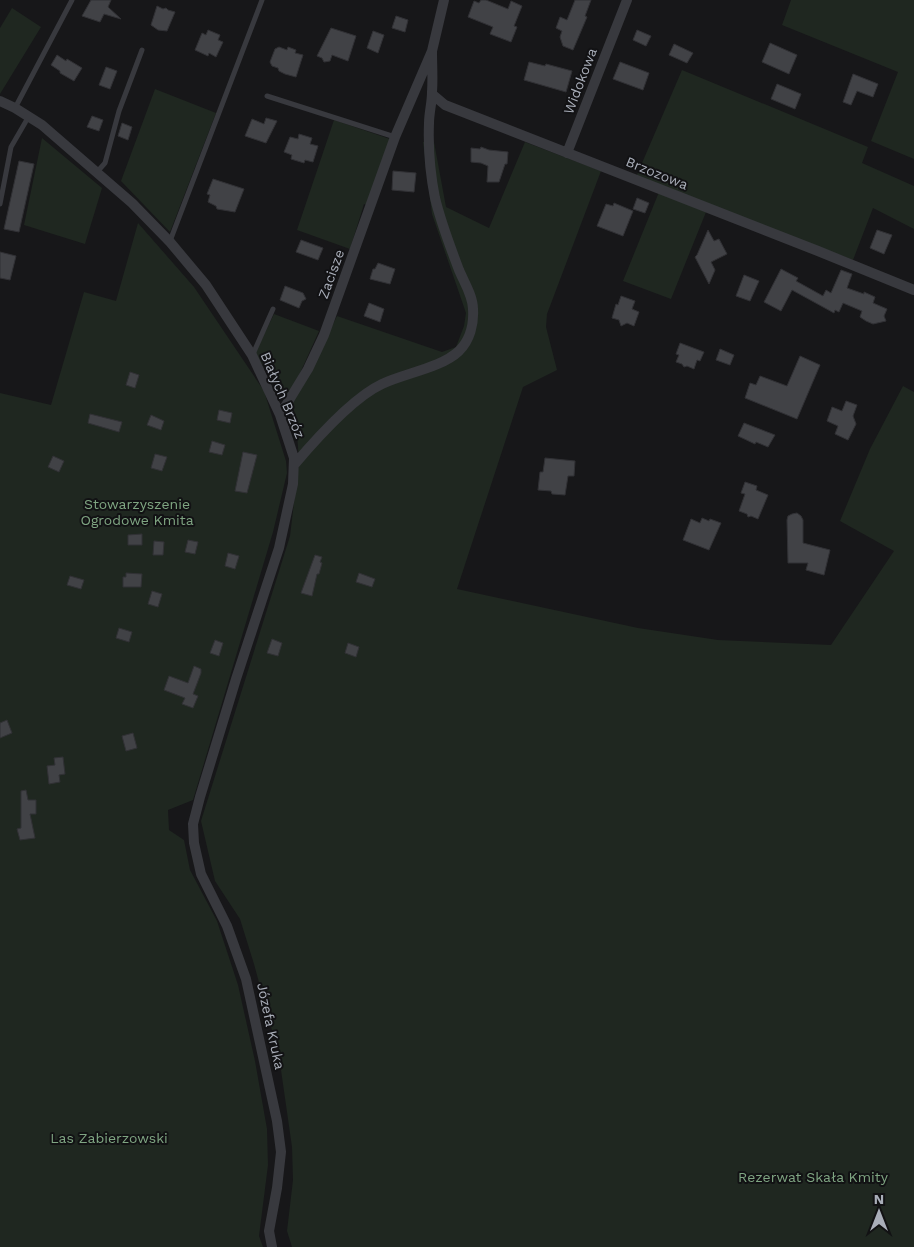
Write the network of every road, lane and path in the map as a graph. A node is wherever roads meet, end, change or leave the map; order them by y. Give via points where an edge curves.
1 (72, 0) edge
2 (262, 0) edge
3 (444, 0) edge
4 (627, 0) edge
5 (142, 50) dead end
6 (432, 51) junction
7 (432, 94) junction
8 (267, 96) dead end
9 (0, 101) edge
10 (14, 108) junction
11 (29, 116) junction
12 (395, 137) junction
13 (567, 153) junction
14 (97, 173) junction
15 (0, 204) edge
16 (170, 242) junction
17 (914, 290) edge
18 (273, 309) dead end
19 (252, 355) junction
20 (280, 415) junction
21 (294, 465) junction
22 (194, 819) joint
23 (272, 1247) edge

1 - 10 lane
2 - 16 lane
3 - 6 street, Zacisze
4 - 13 street, Widokowa via 622,20
5 - 14 lane via 119,111 105,164
6 - 7 street
6 - 12 street, Zacisze
7 - 13 street, Brzozowa via 445,105
7 - 21 street via 429,120 431,175 445,234 473,307 470,334 459,351 446,360 381,384 362,396 316,438
8 - 12 lane
9 - 10 street, Białych Brzóz
10 - 11 street, Białych Brzóz
11 - 14 street, Białych Brzóz
11 - 15 lane via 11,147
12 - 20 street, Zacisze via 324,335
13 - 17 street, Brzozowa
14 - 16 street, Białych Brzóz
16 - 19 street, Białych Brzóz via 206,285
18 - 19 lane
19 - 20 street, Białych Brzóz
20 - 21 street, Białych Brzóz
21 - 22 street, Białych Brzóz via 279,548
22 - 23 street, Józefa Kruka via 194,842 201,874 227,926 246,979 277,1121 281,1152 269,1231

